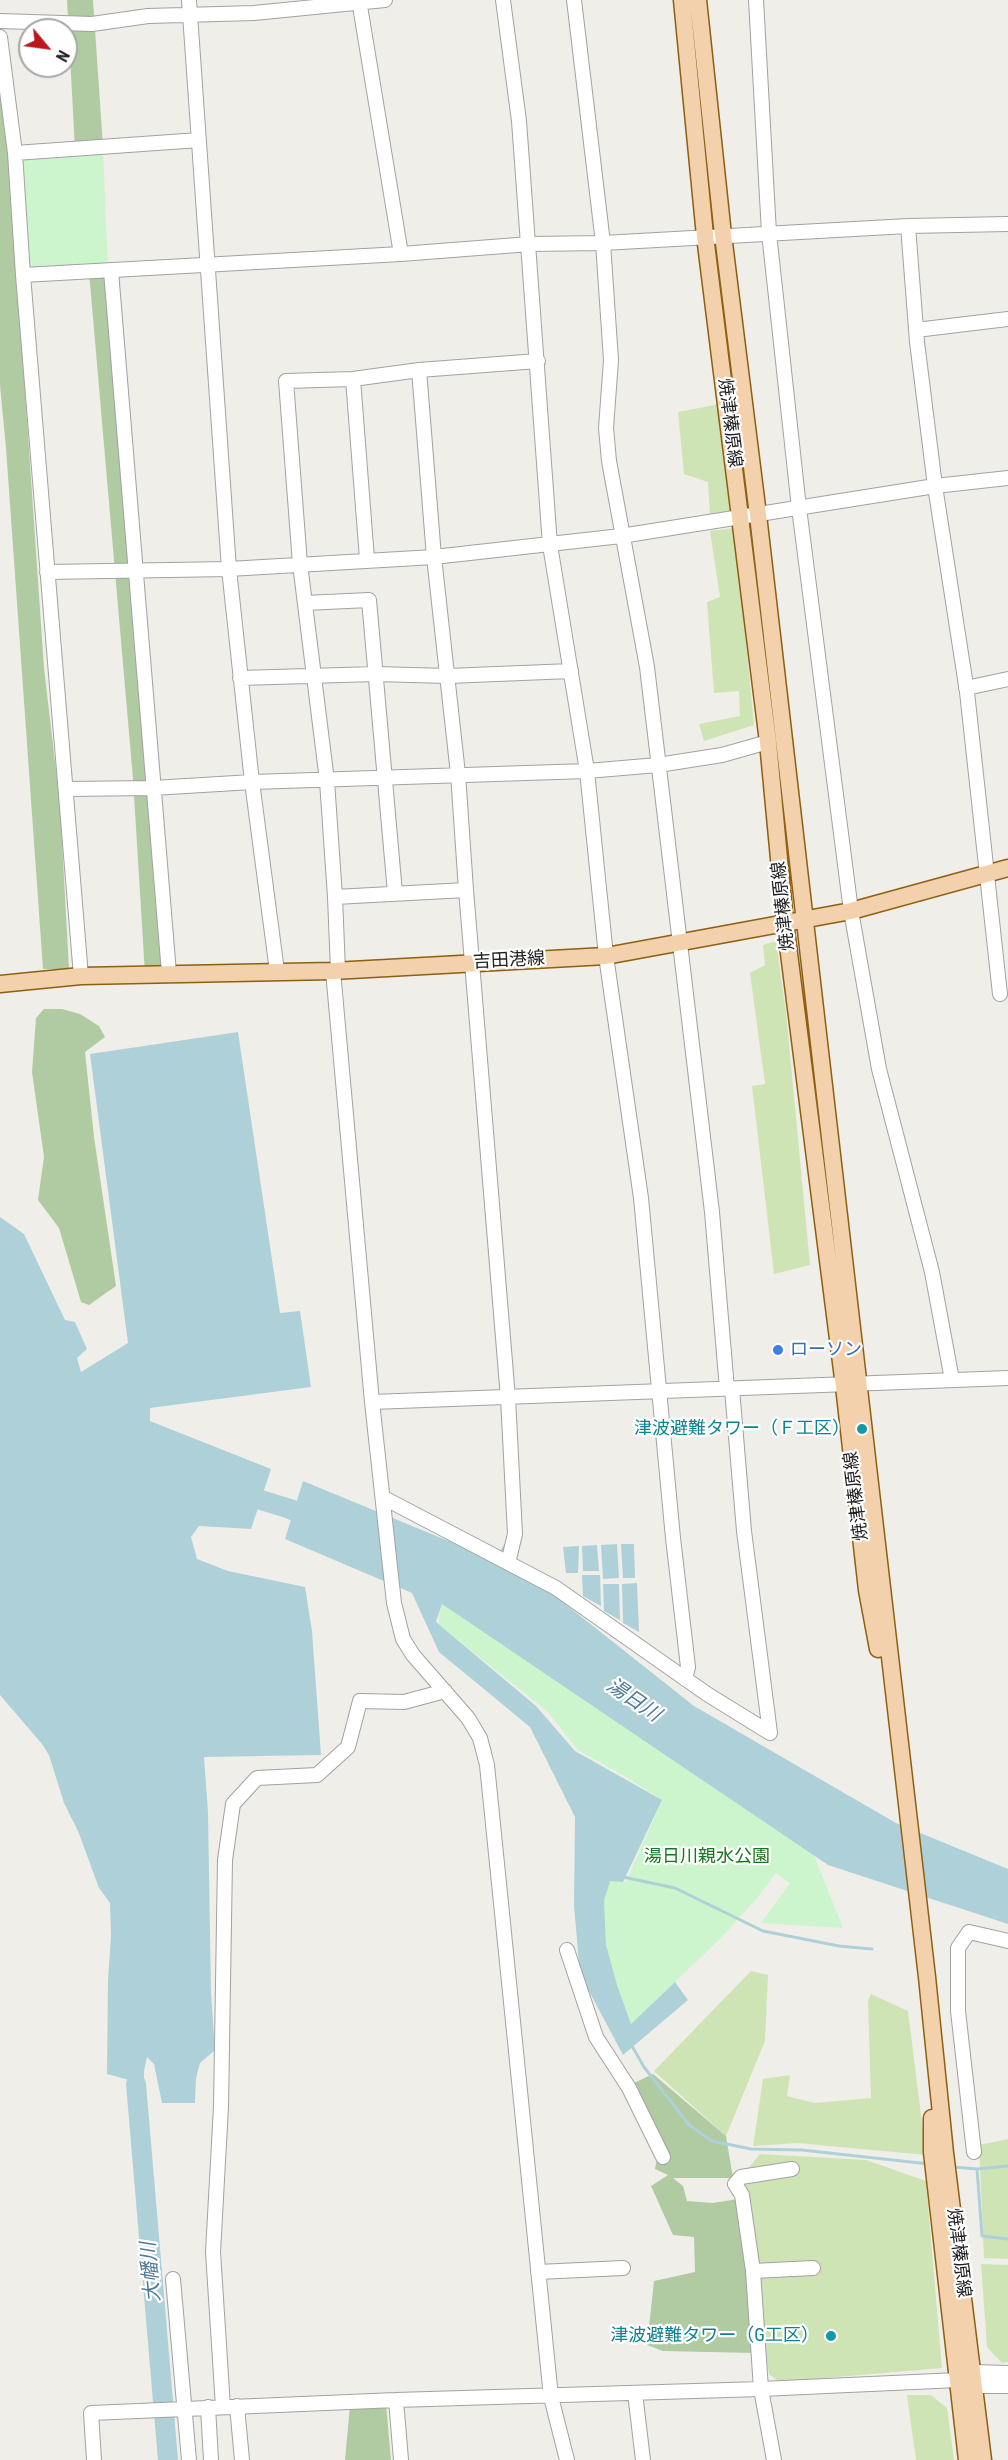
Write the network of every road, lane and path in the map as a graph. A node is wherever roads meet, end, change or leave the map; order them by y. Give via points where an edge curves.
1 (189, 0) edge
2 (385, 0) edge
3 (503, 0) edge
4 (574, 0) edge
5 (682, 0) edge
6 (698, 0) edge
7 (756, 0) edge
8 (359, 1) edge
9 (190, 16) junction
10 (0, 21) edge
11 (0, 37) edge
12 (199, 140) junction
13 (15, 153) junction
14 (1008, 224) edge
15 (908, 226) junction
16 (768, 233) junction
17 (723, 235) junction
18 (705, 236) junction
19 (603, 243) junction
20 (530, 244) junction
21 (401, 254) junction
22 (206, 266) junction
23 (111, 271) junction
24 (23, 275) junction
25 (1008, 319) edge
26 (916, 330) junction
27 (538, 361) junction
28 (419, 370) junction
29 (353, 379) junction
30 (1008, 478) edge
31 (935, 486) junction
32 (799, 508) junction
33 (750, 517) junction
34 (621, 536) junction
35 (550, 545) junction
36 (434, 557) junction
37 (367, 560) junction
38 (300, 564) junction
39 (229, 569) junction
40 (136, 571) junction
41 (47, 572) junction
42 (305, 603) junction
43 (571, 671) junction
44 (376, 674) junction
45 (448, 675) junction
46 (315, 677) junction
47 (240, 678) junction
48 (1008, 679) edge
49 (966, 688) junction
50 (768, 742) junction
51 (658, 765) junction
52 (587, 771) junction
53 (458, 774) junction
54 (384, 779) junction
55 (327, 781) junction
56 (252, 782) junction
57 (153, 788) junction
58 (66, 789) junction
59 (1008, 868) edge
60 (988, 872) junction
61 (466, 890) junction
62 (395, 893) junction
63 (335, 897) junction
64 (851, 911) junction
65 (804, 919) junction
66 (785, 922) junction
67 (679, 943) junction
68 (606, 956) junction
69 (473, 963) junction
70 (277, 971) junction
71 (335, 971) junction
72 (169, 973) junction
73 (81, 976) junction
74 (0, 984) edge
75 (1000, 994) dead end
76 (1008, 1378) edge
77 (952, 1380) junction
78 (851, 1385) junction
79 (730, 1389) junction
80 (660, 1393) junction
81 (508, 1398) junction
82 (372, 1402) junction
83 (384, 1501) junction
84 (508, 1563) junction
85 (685, 1679) junction
86 (445, 1691) junction
87 (1008, 1941) edge
88 (567, 1950) dead end
89 (974, 2152) dead end
90 (663, 2157) dead end
91 (792, 2169) dead end
92 (623, 2268) dead end
93 (813, 2268) dead end
94 (753, 2271) junction
95 (538, 2272) junction
96 (173, 2279) dead end
97 (1008, 2373) edge
98 (969, 2380) junction
99 (1008, 2386) edge
100 (761, 2389) junction
101 (635, 2393) junction
102 (551, 2397) junction
103 (396, 2400) junction
104 (208, 2407) junction
105 (230, 2407) junction
106 (186, 2408) junction
107 (94, 2460) edge
108 (189, 2460) edge
109 (211, 2460) edge
110 (242, 2460) edge
111 (401, 2460) edge
112 (567, 2460) edge
113 (644, 2460) edge
114 (774, 2460) edge
115 (967, 2460) edge
116 (983, 2460) edge

1 - 9 street
2 - 8 street
3 - 20 street
4 - 19 street
5 - 18 main road, 焼津榛原線
6 - 17 main road, 焼津榛原線
7 - 16 street
8 - 9 street
8 - 21 street
9 - 10 street via 148,16 92,24
9 - 12 street
11 - 13 street
12 - 13 street
12 - 22 street
13 - 24 street
14 - 15 street
15 - 16 street
15 - 26 street
16 - 17 street
16 - 32 street
17 - 18 street
17 - 33 main road, 焼津榛原線
18 - 19 street
18 - 33 main road, 焼津榛原線
19 - 20 street
19 - 34 street via 611,360 606,428
20 - 21 street
20 - 27 street
21 - 22 street
22 - 23 street
22 - 39 street
23 - 24 street
23 - 40 street
24 - 41 street
25 - 26 street
26 - 31 street
27 - 28 street
27 - 35 street
28 - 29 street
28 - 36 street
29 - 37 street
29 - 38 street via 286,381
30 - 31 street
31 - 32 street
31 - 49 street
32 - 33 street
32 - 64 street
33 - 34 street
33 - 50 main road, 焼津榛原線
33 - 65 main road, 焼津榛原線
34 - 35 street
34 - 51 street via 647,668
35 - 36 street
35 - 43 street
36 - 37 street
36 - 45 street
37 - 38 street
38 - 39 street
38 - 42 street
39 - 40 street
39 - 47 street
40 - 41 street
40 - 57 street
41 - 58 street
42 - 44 street via 369,600
42 - 46 street
43 - 45 street
43 - 52 street
44 - 45 street
44 - 46 street
44 - 54 street
45 - 53 street
46 - 47 street
46 - 55 street
47 - 56 street
48 - 49 street
49 - 60 street
50 - 51 street via 722,755
50 - 66 main road, 焼津榛原線
51 - 52 street
51 - 67 street
52 - 53 street
52 - 68 street
53 - 54 street
53 - 61 street
54 - 55 street
54 - 62 street
55 - 56 street
55 - 63 street
56 - 57 street
56 - 70 street
57 - 58 street
57 - 72 street
58 - 73 street
59 - 60 main road, 吉田港線
60 - 64 main road, 吉田港線
60 - 75 street
61 - 62 street
61 - 69 street
62 - 63 street
63 - 71 street
64 - 65 main road, 吉田港線
64 - 77 street via 879,1069 932,1272
65 - 66 main road, 吉田港線
65 - 78 main road, 焼津榛原線
66 - 67 main road, 吉田港線
66 - 78 main road, 焼津榛原線
67 - 68 main road, 吉田港線
67 - 79 street
68 - 69 main road, 吉田港線
68 - 80 street via 641,1198
69 - 71 main road, 吉田港線
69 - 81 street
70 - 71 main road, 吉田港線
70 - 72 main road, 吉田港線
71 - 82 street
72 - 73 main road, 吉田港線
73 - 74 main road, 吉田港線
76 - 77 street
77 - 78 street
78 - 79 street
78 - 98 main road, 焼津榛原線 via 867,1590 906,1810 927,1977 943,2189
79 - 80 street
79 - 85 street via 770,1733
80 - 81 street
80 - 85 street via 687,1667
81 - 82 street
81 - 84 street via 515,1534
82 - 83 street
83 - 84 street
83 - 86 street via 394,1603 403,1639
84 - 85 street via 556,1588
86 - 95 street via 480,1738 487,1765
86 - 105 street via 404,1702 360,1701 348,1747 316,1775 257,1778 233,1804 225,1860 221,2107 213,2252
87 - 89 street via 969,1932 958,1948 957,2002
88 - 90 street via 596,2037 629,2088
91 - 94 street via 741,2176 735,2184 742,2195
92 - 95 street
93 - 94 street
94 - 100 street
95 - 102 street
96 - 106 street
97 - 98 street
98 - 99 street
98 - 100 street
98 - 115 main road, 焼津榛原線
98 - 116 main road, 焼津榛原線
100 - 101 street
100 - 114 street
101 - 102 street
101 - 113 street
102 - 103 street
102 - 112 street
103 - 105 street
103 - 111 street
104 - 105 street
104 - 106 street
104 - 109 street
105 - 110 street
106 - 107 street via 91,2413
106 - 108 street

